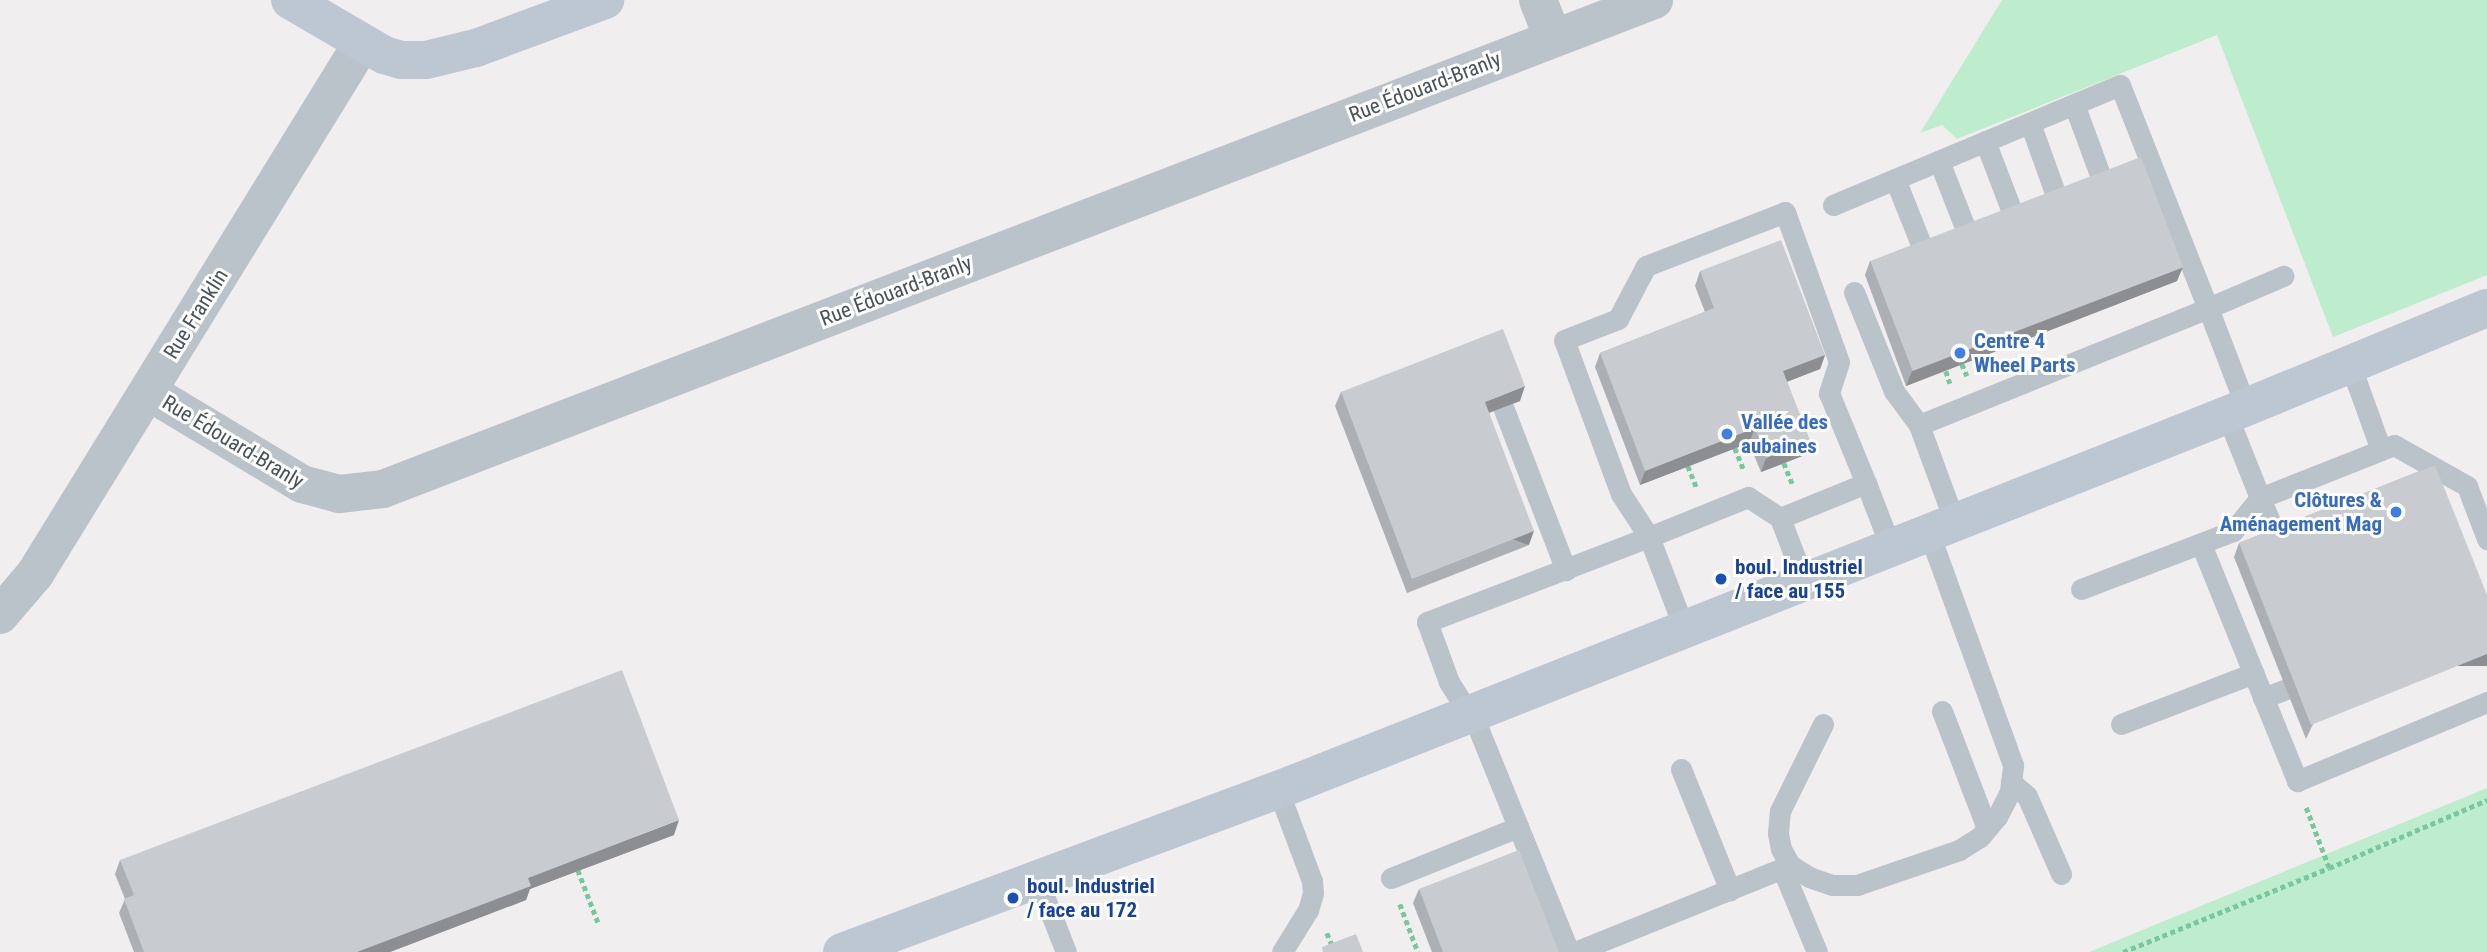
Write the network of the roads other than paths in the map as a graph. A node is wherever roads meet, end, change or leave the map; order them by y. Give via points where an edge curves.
1 (290, 0) edge
2 (605, 0) edge
3 (1538, 0) edge
4 (1654, 0) edge
5 (1553, 38) junction
6 (362, 43) junction
7 (2074, 104) junction
8 (2030, 123) junction
9 (1985, 141) junction
10 (1940, 161) junction
11 (1895, 179) junction
12 (2103, 183) edge
13 (2058, 201) edge
14 (1833, 205) dead end
15 (2014, 218) edge
16 (1968, 236) edge
17 (1924, 252) edge
18 (2283, 276) dead end
19 (1854, 292) dead end
20 (2208, 308) junction
21 (2487, 308) edge
22 (2350, 364) junction
23 (149, 391) junction
24 (1503, 407) edge
25 (2236, 411) junction
26 (1919, 425) junction
27 (2382, 450) junction
28 (1866, 483) junction
29 (2260, 498) junction
30 (1780, 518) junction
31 (1942, 528) junction
32 (1649, 537) junction
33 (2487, 539) edge
34 (2278, 540) edge
35 (2201, 544) junction
36 (1891, 548) junction
37 (1566, 570) junction
38 (1804, 580) junction
39 (2081, 589) dead end
40 (0, 615) edge
41 (1684, 628) junction
42 (2254, 673) junction
43 (2286, 689) edge
44 (2263, 698) junction
45 (2487, 702) edge
46 (1942, 711) dead end
47 (1469, 713) junction
48 (1823, 724) dead end
49 (2121, 724) dead end
50 (1681, 769) dead end
51 (2011, 782) junction
52 (1278, 790) junction
53 (1518, 827) junction
54 (1987, 828) junction
55 (1786, 866) junction
56 (2061, 874) dead end
57 (1391, 877) dead end
58 (1037, 878) junction
59 (1730, 890) junction
60 (842, 952) edge
61 (1066, 952) edge
62 (1282, 952) edge
63 (1569, 952) edge
64 (1575, 952) edge
65 (1817, 952) edge

1 - 6 street
2 - 6 street via 448,57 401,60
3 - 5 street
4 - 5 street, Rue Édouard-Branly
5 - 23 street, Rue Édouard-Branly via 383,489 339,494 302,484
6 - 23 street, Rue Franklin
7 - 8 lane
7 - 12 lane
7 - 20 lane via 2120,85
8 - 9 lane
8 - 13 lane
9 - 10 lane
9 - 15 lane
10 - 11 lane
10 - 16 lane
11 - 14 lane
11 - 17 lane
18 - 20 lane
19 - 26 lane via 1894,391
20 - 25 lane
20 - 26 lane
21 - 22 street
22 - 25 street
22 - 27 lane
23 - 40 street, Rue Franklin via 35,574
24 - 37 lane
25 - 29 lane
25 - 31 street
26 - 31 lane
27 - 29 lane
27 - 33 lane via 2394,445 2467,486
28 - 30 lane
28 - 32 lane via 1829,393 1839,362 1785,212 1646,266 1618,319 1564,340 1621,494
28 - 36 lane
29 - 34 lane
29 - 35 lane via 2233,531
30 - 32 lane via 1748,497
30 - 38 lane
31 - 36 street
31 - 51 lane via 2007,741 2013,765
32 - 37 lane
32 - 41 lane
35 - 39 lane
35 - 42 lane
36 - 38 street
37 - 47 lane via 1427,622 1449,682
38 - 41 street
41 - 47 street
42 - 44 lane
42 - 49 lane
43 - 44 lane
44 - 45 lane via 2297,781
46 - 54 lane
47 - 52 street
47 - 53 lane
48 - 55 lane via 1780,811 1778,833
50 - 59 lane
51 - 54 lane via 1997,817
51 - 56 lane via 2027,796
52 - 58 street
52 - 62 lane via 1313,893
53 - 57 lane
53 - 63 lane
54 - 55 lane via 1959,850 1857,885 1832,885
55 - 59 lane
55 - 65 lane
58 - 60 street
58 - 61 lane
59 - 64 lane

